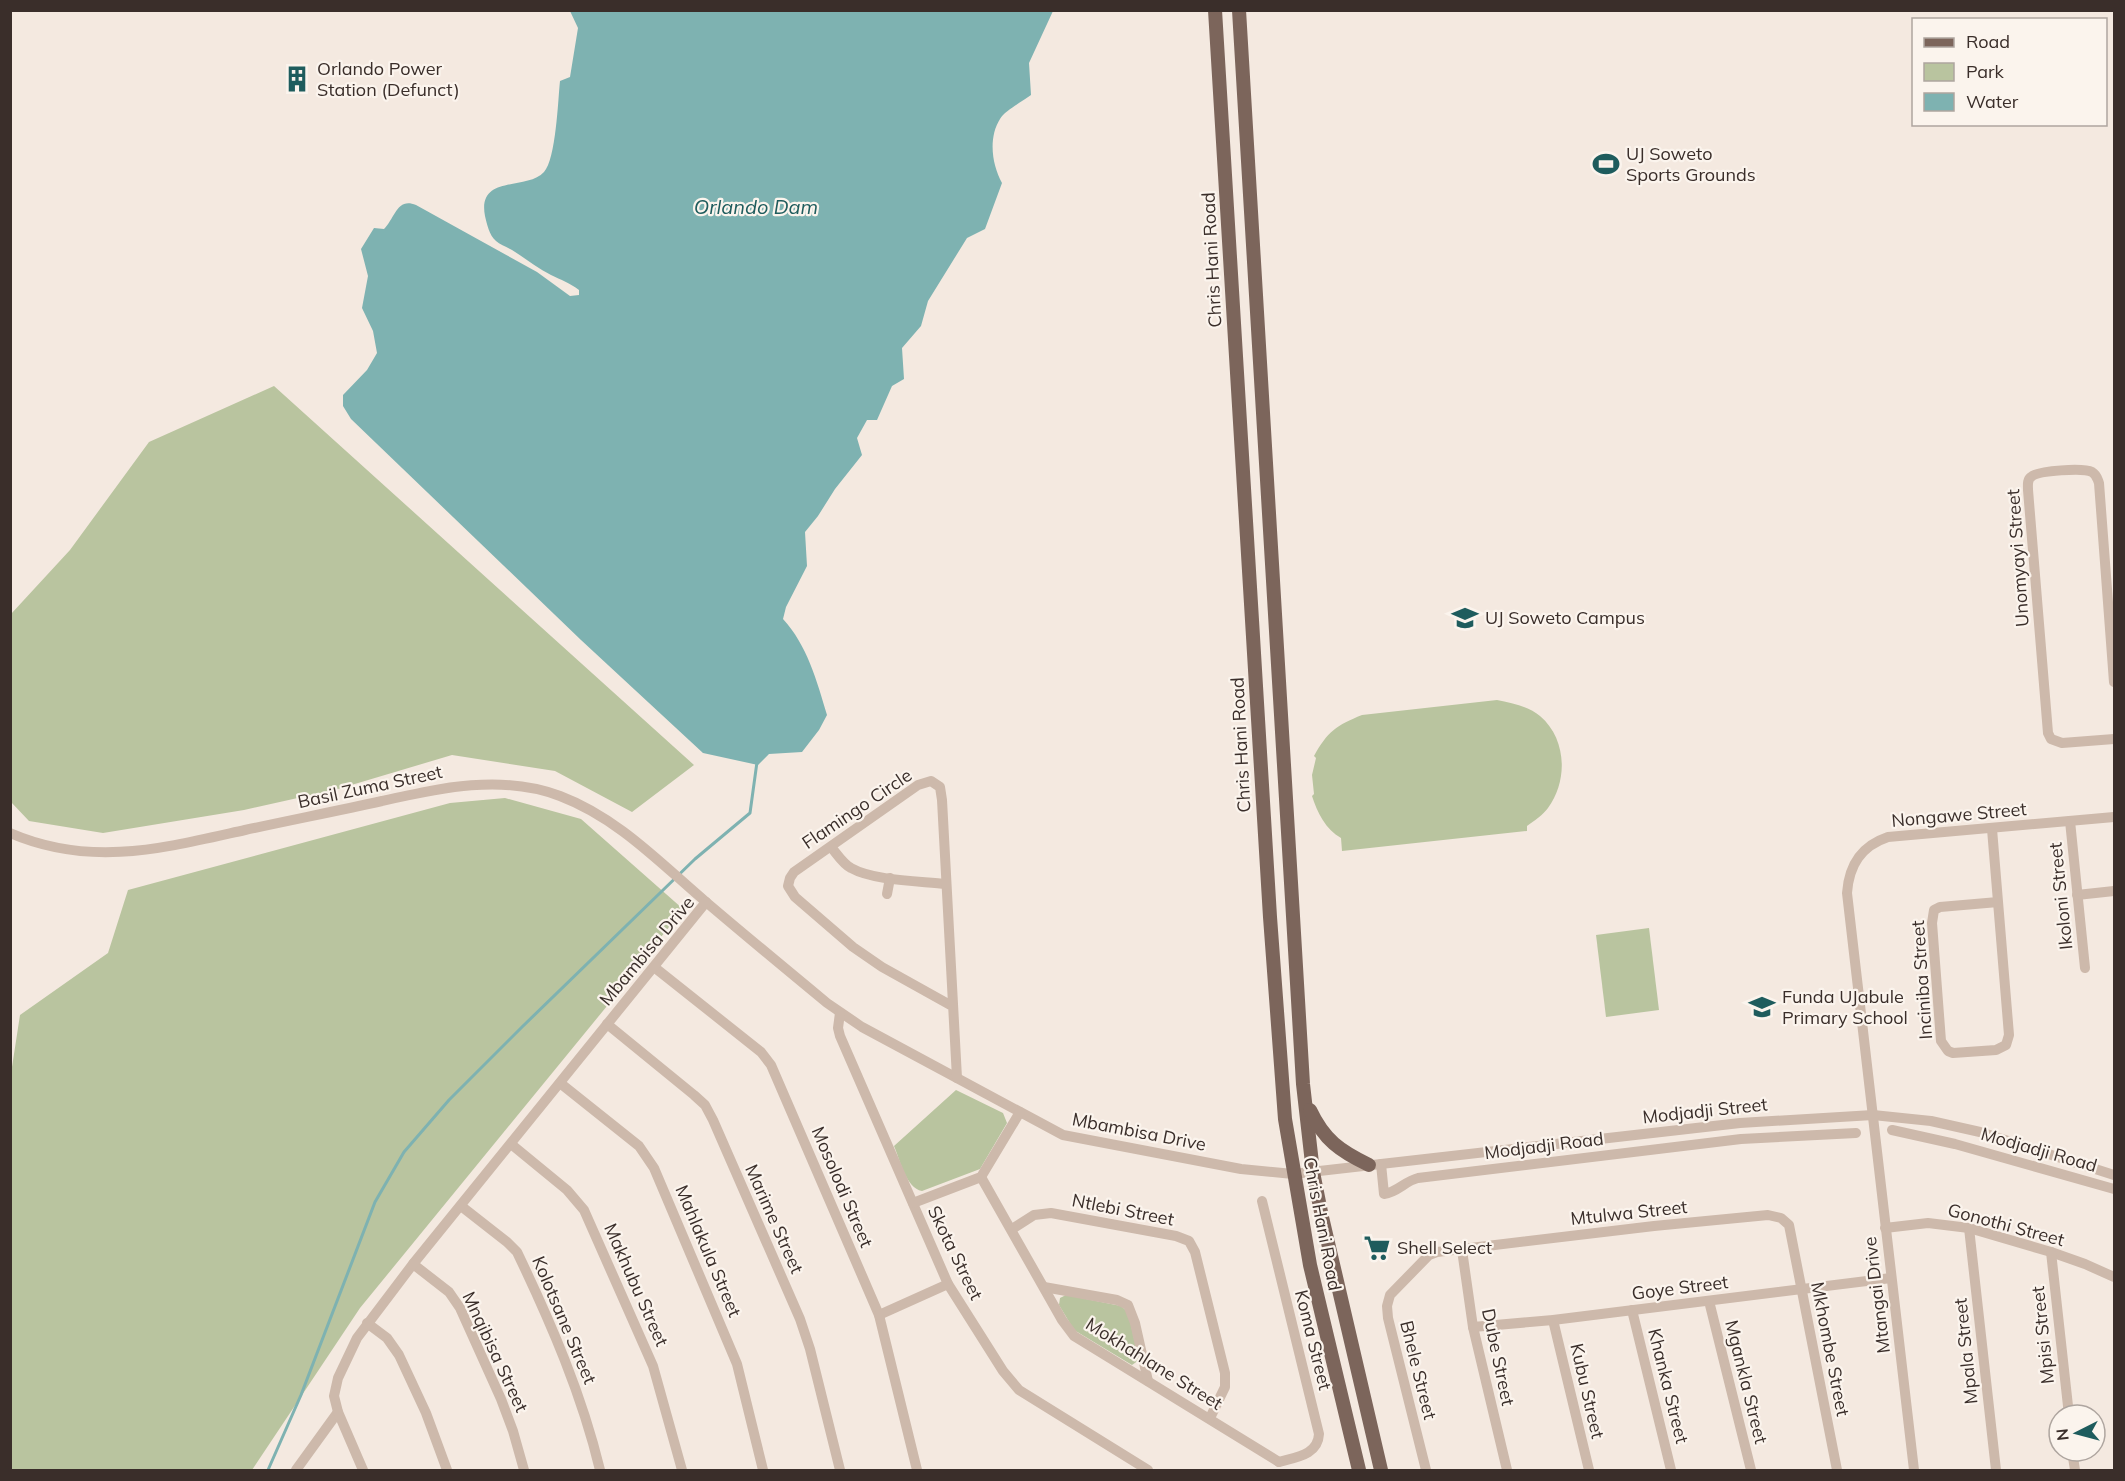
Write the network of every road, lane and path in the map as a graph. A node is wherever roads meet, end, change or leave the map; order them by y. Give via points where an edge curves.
1 (1215, 10) edge
2 (1239, 17) edge
3 (1216, 26) junction
4 (2115, 682) edge
5 (2115, 738) edge
6 (2115, 817) edge
7 (2070, 821) junction
8 (1992, 829) junction
9 (10, 833) edge
10 (831, 847) junction
11 (890, 878) junction
12 (946, 884) junction
13 (2115, 891) edge
14 (887, 894) dead end
15 (2077, 895) junction
16 (706, 902) junction
17 (1998, 902) junction
18 (654, 967) junction
19 (2085, 968) dead end
20 (952, 1006) junction
21 (840, 1013) junction
22 (607, 1024) junction
23 (957, 1078) junction
24 (560, 1083) junction
25 (1305, 1100) junction
26 (1020, 1112) junction
27 (1873, 1114) junction
28 (1740, 1123) junction
29 (1960, 1127) junction
30 (1892, 1130) dead end
31 (1856, 1133) dead end
32 (1741, 1138) junction
33 (510, 1143) junction
34 (1955, 1144) junction
35 (1375, 1165) junction
36 (1313, 1172) junction
37 (1293, 1174) junction
38 (2115, 1174) edge
39 (981, 1177) junction
40 (2115, 1189) edge
41 (1263, 1201) dead end
42 (912, 1203) junction
43 (461, 1206) junction
44 (1885, 1228) junction
45 (1969, 1228) junction
46 (1012, 1229) junction
47 (1791, 1233) joint
48 (1462, 1250) junction
49 (2051, 1252) junction
50 (413, 1264) junction
51 (2115, 1277) edge
52 (1891, 1278) junction
53 (948, 1284) junction
54 (1044, 1287) junction
55 (1803, 1290) junction
56 (1709, 1301) junction
57 (1632, 1310) junction
58 (879, 1315) junction
59 (1553, 1320) junction
60 (367, 1323) junction
61 (1473, 1327) junction
62 (1148, 1381) junction
63 (2067, 1403) edge
64 (338, 1412) junction
65 (1210, 1418) junction
66 (1277, 1466) edge
67 (296, 1470) edge
68 (363, 1470) edge
69 (447, 1470) edge
70 (524, 1470) edge
71 (600, 1470) edge
72 (682, 1470) edge
73 (763, 1470) edge
74 (840, 1470) edge
75 (917, 1470) edge
76 (1148, 1470) edge
77 (1359, 1470) edge
78 (1381, 1470) edge
79 (1426, 1470) edge
80 (1508, 1470) edge
81 (1589, 1470) edge
82 (1671, 1470) edge
83 (1751, 1470) edge
84 (1837, 1470) edge
85 (1914, 1470) edge
86 (1996, 1470) edge

1 - 3 main road, Chris Hani Road
2 - 3 main road
2 - 25 main road, Chris Hani Road
3 - 37 main road, Chris Hani Road via 1276,1013
4 - 5 street, Unomyayi Street via 2099,483 2089,470 2037,474 2028,482 2028,490 2048,733 2051,739 2062,743
6 - 7 street, Nongawe Street
7 - 8 street, Nongawe Street
7 - 15 street, Ikoloni Street
8 - 17 street, Inciniba Street
8 - 27 street, Nongawe Street via 1888,837 1868,845 1852,866 1847,893
9 - 16 street, Basil Zuma Street via 68,851 132,852 443,788 482,784 534,789 572,801 603,818
10 - 11 street via 852,869
10 - 12 street, Flamingo Circle via 918,785 935,782 942,792
10 - 20 street, Flamingo Circle via 794,872 788,883 790,891 882,967
11 - 12 street
11 - 14 street
12 - 20 street, Flamingo Circle
13 - 15 street
15 - 19 street, Ikoloni Street
16 - 18 street, Mbambisa Drive
16 - 21 street, Mbambisa Drive
17 - 17 street, Inciniba Street via 2008,1041 1996,1050 1948,1052 1941,1041 1934,910
18 - 22 street, Mbambisa Drive
18 - 58 street, Mosolodi Street via 767,1058
20 - 23 street, Flamingo Circle
21 - 23 street, Mbambisa Drive
21 - 42 street, Skota Street via 840,1036
22 - 24 street, Mbambisa Drive
22 - 74 street, Marime Street via 694,1095 713,1120 800,1319
23 - 26 street, Mbambisa Drive
24 - 33 street, Mbambisa Drive
24 - 73 street, Mahlakula Street via 639,1146 654,1168 737,1364
25 - 35 main road via 1325,1136 1345,1153
25 - 36 main road, Chris Hani Road
26 - 37 street, Mbambisa Drive via 1076,1138 1241,1169
26 - 39 street
27 - 28 street, Modjadji Street
27 - 29 street, Modjadji Street
27 - 44 street, Mtangai Drive
28 - 32 street
28 - 35 street, Modjadji Street
29 - 34 street, Modjadji Road
29 - 38 street, Modjadji Street
30 - 34 street, Modjadji Road
31 - 32 street, Modjadji Road
32 - 35 street, Modjadji Road via 1418,1178 1384,1194
33 - 43 street, Mbambisa Drive
33 - 72 street, Makhubu Street via 567,1190 584,1210 653,1366
34 - 40 street, Modjadji Road
35 - 36 street, Modjadji Street
36 - 37 street, Modjadji Street
36 - 78 main road, Chris Hani Road
37 - 77 main road, Chris Hani Road via 1310,1265
39 - 42 street
39 - 46 street, Mokhahlane Street
41 - 66 street, Koma Street via 1319,1434 1313,1450
42 - 53 street, Skota Street
43 - 50 street, Mbambisa Drive
43 - 71 street, Kolotsane Street via 517,1252 576,1387
44 - 45 street, Gonothi Street via 1928,1223
44 - 52 street, Mtangai Drive
45 - 49 street, Gonothi Street
45 - 86 street, Mpala Street
46 - 54 street, Mokhahlane Street
46 - 65 street, Ntlebi Street via 1034,1215 1051,1213 1189,1241 1225,1373 1225,1387
47 - 48 street, Mtulwa Street via 1785,1220 1768,1215
47 - 55 street, Mkhombe Street
48 - 61 street, Dube Street
48 - 79 street, Bhele Street via 1437,1252 1424,1259 1390,1295 1387,1306
49 - 51 street, Gonothi Street
49 - 63 street, Mpisi Street
50 - 60 street, Mbambisa Drive
50 - 70 street, Mnqibisa Street via 449,1292 460,1308 501,1399
52 - 55 street, Goye Street
52 - 85 street, Mtangai Drive
53 - 58 street
53 - 76 street, Skota Street via 1019,1390
54 - 62 street, Mokhahlane Street via 1074,1336
54 - 62 street via 1128,1305
55 - 56 street, Goye Street
55 - 84 street, Mkhombe Street
56 - 57 street, Goye Street
56 - 83 street, Mgankla Street
57 - 59 street, Goye Street
57 - 82 street, Khanka Street
58 - 75 street, Mosolodi Street
59 - 61 street, Goye Street
59 - 81 street, Kubu Street
60 - 64 street, Mbambisa Drive via 338,1378 334,1395
60 - 69 street via 387,1338 399,1355
61 - 80 street, Dube Street
62 - 65 street, Mokhahlane Street
64 - 67 street
64 - 68 street, Mbambisa Drive
65 - 66 street, Mokhahlane Street

